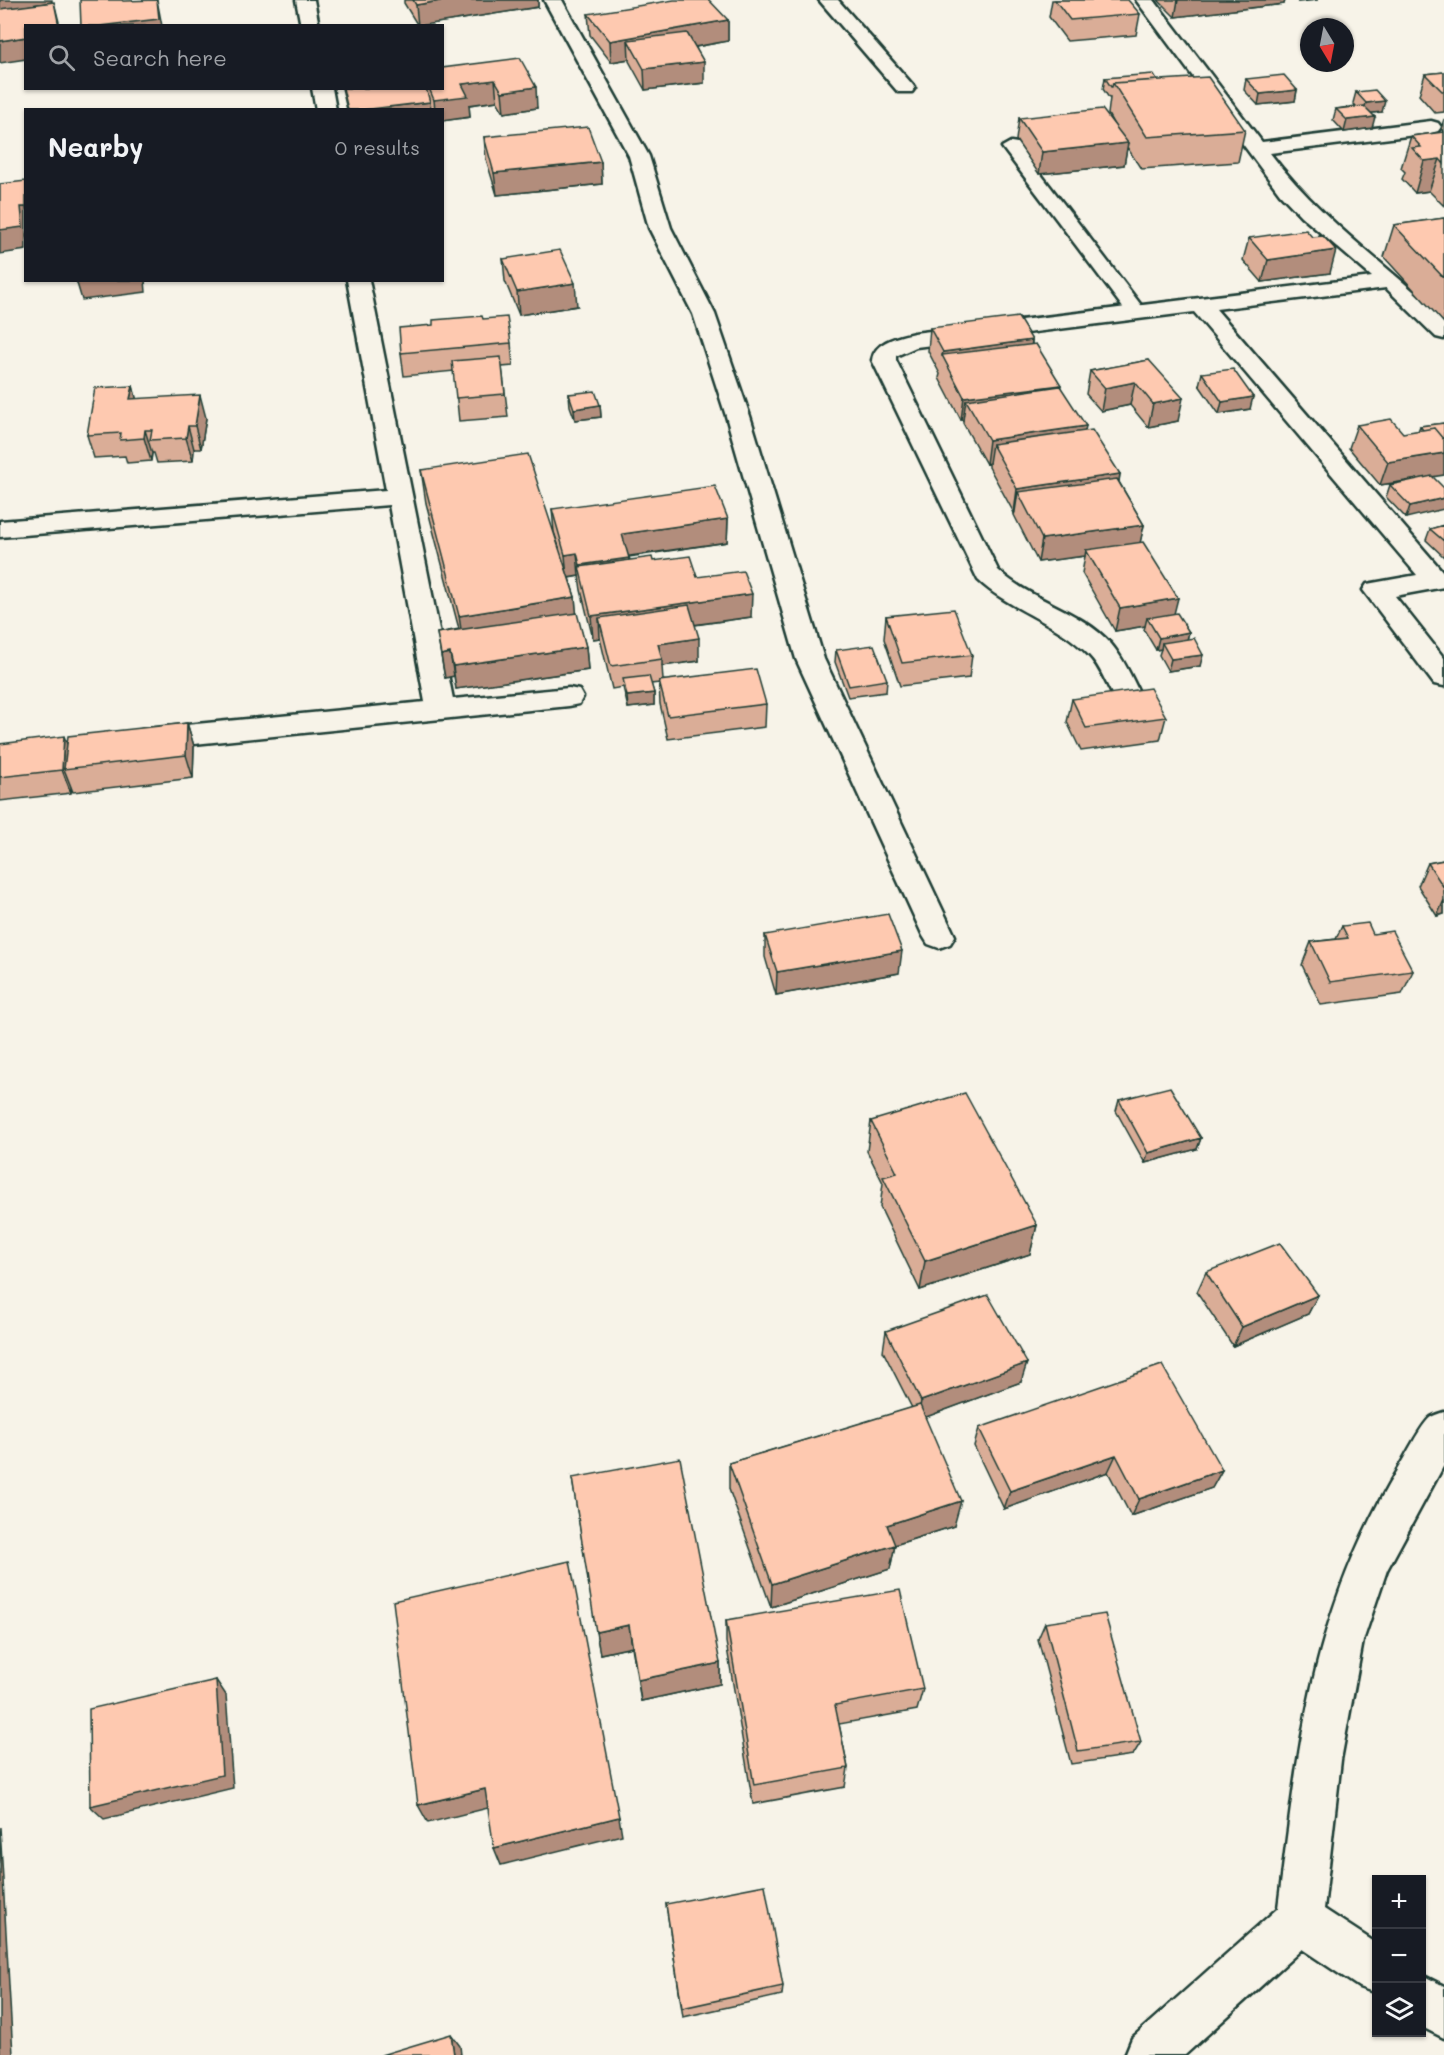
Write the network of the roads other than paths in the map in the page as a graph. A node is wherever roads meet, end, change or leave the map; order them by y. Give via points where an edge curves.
1 (305, 0) edge
2 (553, 0) edge
3 (828, 0) edge
4 (1145, 0) edge
5 (310, 24) edge
6 (905, 88) dead end
7 (322, 90) edge
8 (326, 108) edge
9 (1431, 127) dead end
10 (1011, 147) dead end
11 (1257, 149) junction
12 (1392, 250) dead end
13 (1360, 253) junction
14 (1391, 281) junction
15 (358, 282) edge
16 (1200, 305) junction
17 (1137, 313) junction
18 (1444, 332) edge
19 (398, 497) junction
20 (0, 529) edge
21 (1444, 677) edge
22 (1125, 692) edge
23 (569, 697) dead end
24 (441, 711) junction
25 (119, 742) edge
26 (939, 936) dead end
27 (1444, 1430) edge
28 (1300, 1920) junction
29 (1372, 1967) edge
30 (1426, 2002) edge
31 (1444, 2014) edge
32 (1149, 2055) edge

1 - 5 street
2 - 26 street via 639,156 660,228 704,314 810,659
3 - 6 street
4 - 11 street
7 - 8 street
9 - 11 street
10 - 17 lane
11 - 13 street via 1302,206
12 - 13 street
13 - 14 street
14 - 16 street
14 - 18 street
15 - 19 street
16 - 17 street
16 - 21 street via 1436,581 1376,590
17 - 22 street via 914,340 892,347 884,357 987,574 1005,592 1098,646
19 - 20 street
19 - 24 street
23 - 24 street
24 - 25 street
27 - 28 street via 1398,1504 1354,1602 1327,1701
28 - 29 street
28 - 32 street
30 - 31 street

